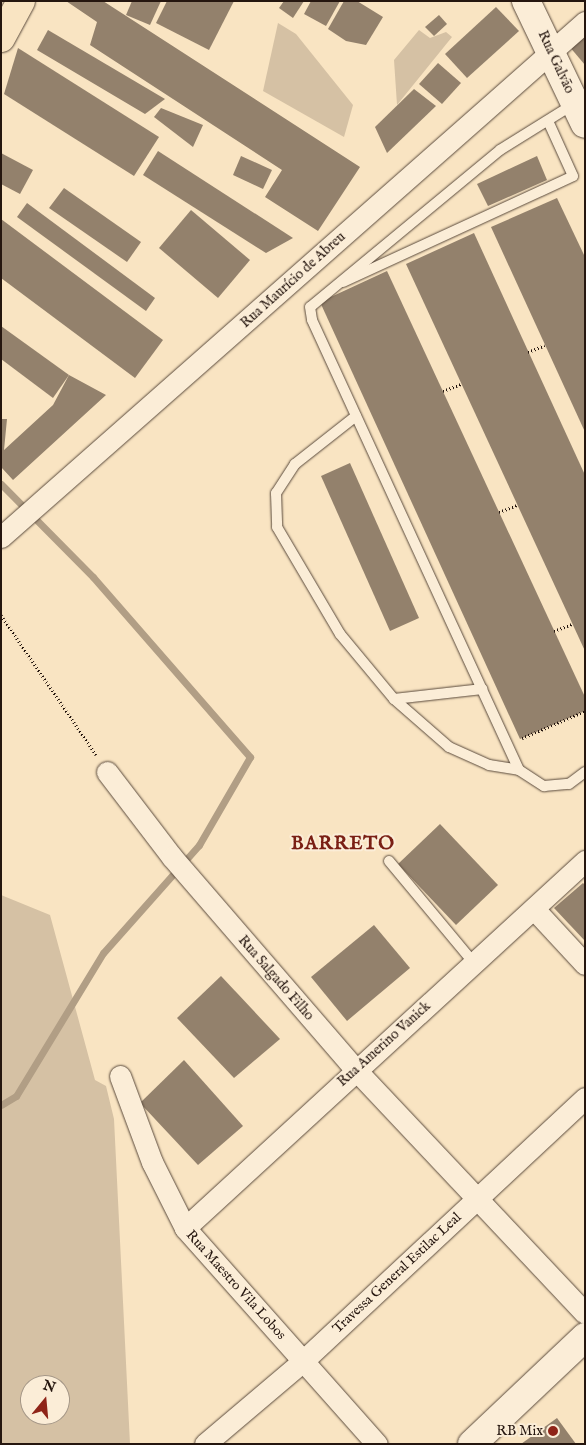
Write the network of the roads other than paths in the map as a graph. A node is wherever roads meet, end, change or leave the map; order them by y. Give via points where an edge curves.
1 (21, 1) edge
2 (526, 1) edge
3 (585, 22) edge
4 (1, 38) edge
5 (552, 50) junction
6 (580, 114) edge
7 (548, 121) junction
8 (330, 287) junction
9 (356, 416) junction
10 (1, 538) edge
11 (482, 689) junction
12 (394, 699) junction
13 (520, 770) junction
14 (107, 772) road end
15 (585, 772) edge
16 (389, 861) dead end
17 (585, 862) edge
18 (534, 909) junction
19 (474, 963) junction
20 (585, 964) edge
21 (354, 1069) junction
22 (120, 1076) dead end
23 (585, 1098) edge
24 (475, 1199) junction
25 (185, 1228) junction
26 (585, 1313) edge
27 (583, 1344) edge
28 (304, 1360) junction
29 (206, 1444) edge
30 (377, 1444) edge
31 (472, 1444) edge

1 - 4 main road
2 - 5 main road, Rua Galvão
3 - 5 street, Rua Maurício de Abreu
5 - 6 main road, Rua Galvão
5 - 10 street, Rua Maurício de Abreu
6 - 7 lane
7 - 8 lane via 500,150
7 - 8 lane via 573,176
8 - 9 lane via 310,307 312,320
9 - 11 lane
9 - 12 lane via 295,464 276,493 277,527 340,634
11 - 12 lane
11 - 13 lane
12 - 13 lane via 449,747 489,766
13 - 15 lane via 544,786 569,784
14 - 21 street, Rua Salgado Filho via 172,857
16 - 19 lane
17 - 18 street, Rua Amerino Vanick
18 - 19 street, Rua Amerino Vanick
18 - 20 street
19 - 21 street, Rua Amerino Vanick
21 - 24 street, Rua Salgado Filho
21 - 25 street, Rua Amerino Vanick
22 - 25 street, Rua Maestro Vila Lobos via 152,1162
23 - 24 street, Travessa General Estilac Leal
24 - 26 street, Rua Salgado Filho
24 - 28 street, Travessa General Estilac Leal
25 - 28 street, Rua Maestro Vila Lobos
27 - 31 main road
28 - 29 street, Travessa General Estilac Leal
28 - 30 street, Rua Maestro Vila Lobos

